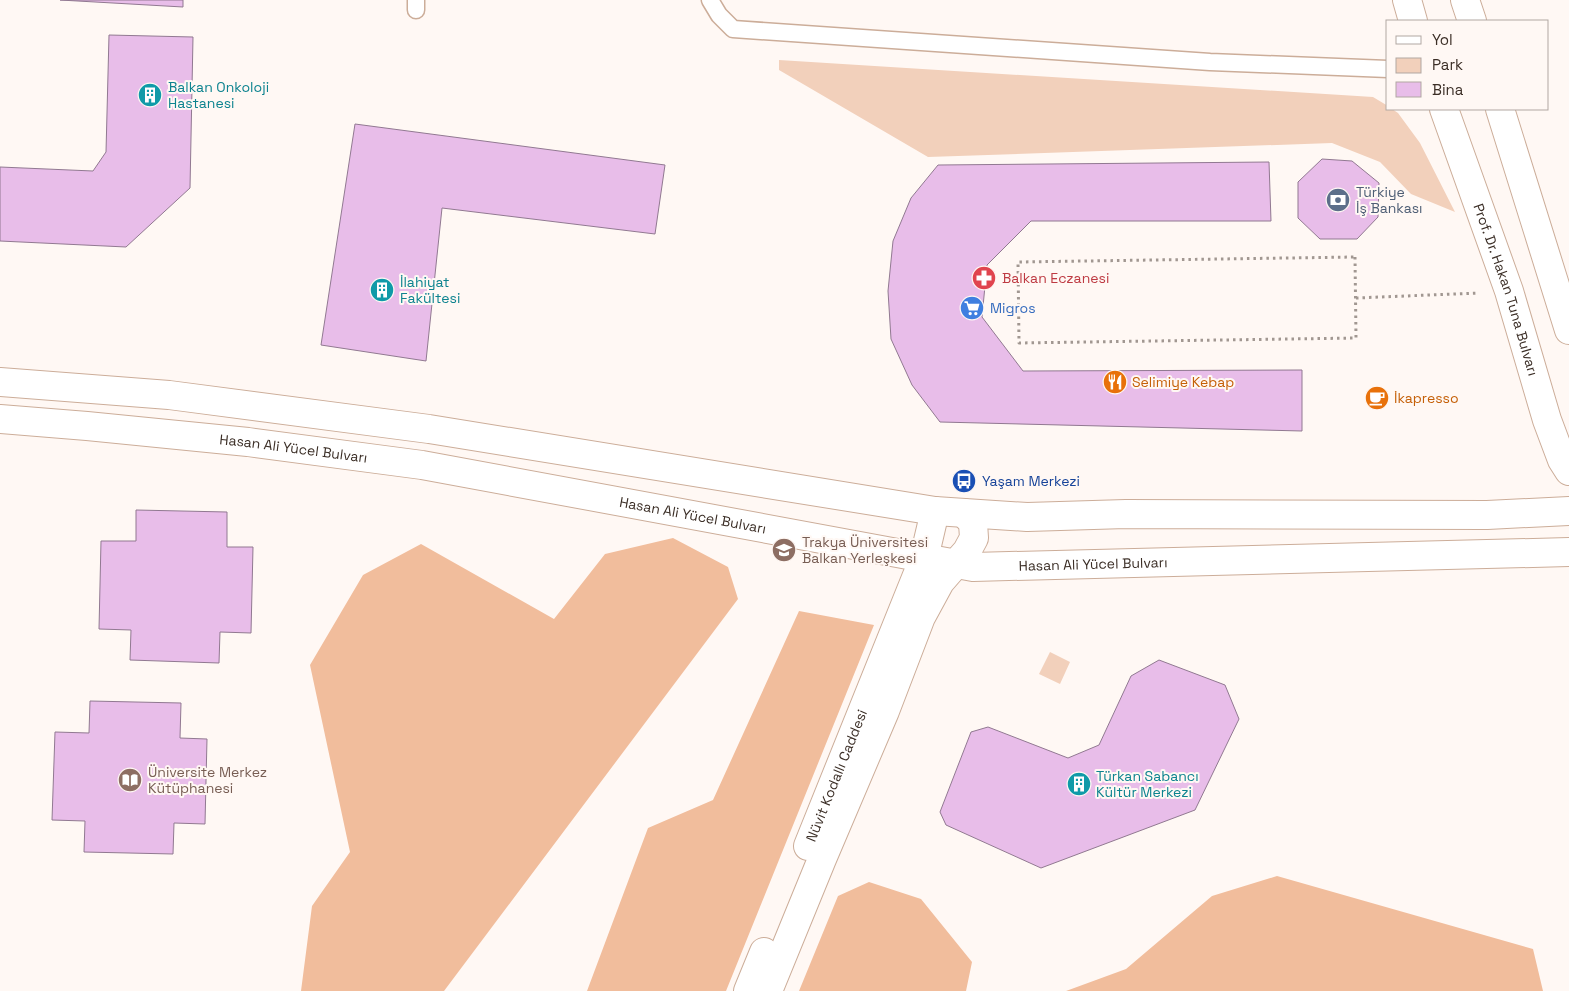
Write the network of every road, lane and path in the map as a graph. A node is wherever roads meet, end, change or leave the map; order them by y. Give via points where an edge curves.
1 (710, 0) edge
2 (1406, 0) edge
3 (1465, 0) edge
4 (1413, 20) edge
5 (1472, 20) edge
6 (1386, 69) edge
7 (1444, 110) edge
8 (1500, 110) edge
9 (1509, 291) junction
10 (1356, 298) junction
11 (1569, 330) edge
12 (0, 382) edge
13 (0, 419) edge
14 (1569, 471) edge
15 (935, 511) junction
16 (1569, 511) edge
17 (964, 513) junction
18 (1569, 552) edge
19 (924, 558) junction
20 (955, 564) junction
21 (748, 991) edge
22 (768, 991) edge

1 - 6 lane via 733,29 1210,62
2 - 4 street
3 - 5 street
7 - 9 street, Prof. Dr. Hakan Tuna Bulvarı
8 - 11 street
9 - 10 path
9 - 14 street, Prof. Dr. Hakan Tuna Bulvarı via 1546,420
10 - 10 path via 1356,338 1019,343 1018,262 1355,257
12 - 15 street via 168,395 429,429
13 - 19 street, Hasan Ali Yücel Bulvarı via 248,442 422,465
15 - 17 street
15 - 19 street, Nüvit Kodallı Caddesi
16 - 17 street via 1487,515 1126,514 1027,517
17 - 20 street via 973,523 974,538
18 - 20 street, Hasan Ali Yücel Bulvarı via 1046,566 973,567
19 - 20 street, Hasan Ali Yücel Bulvarı
19 - 21 street, Nüvit Kodallı Caddesi
20 - 22 street via 940,582 921,617 886,711

